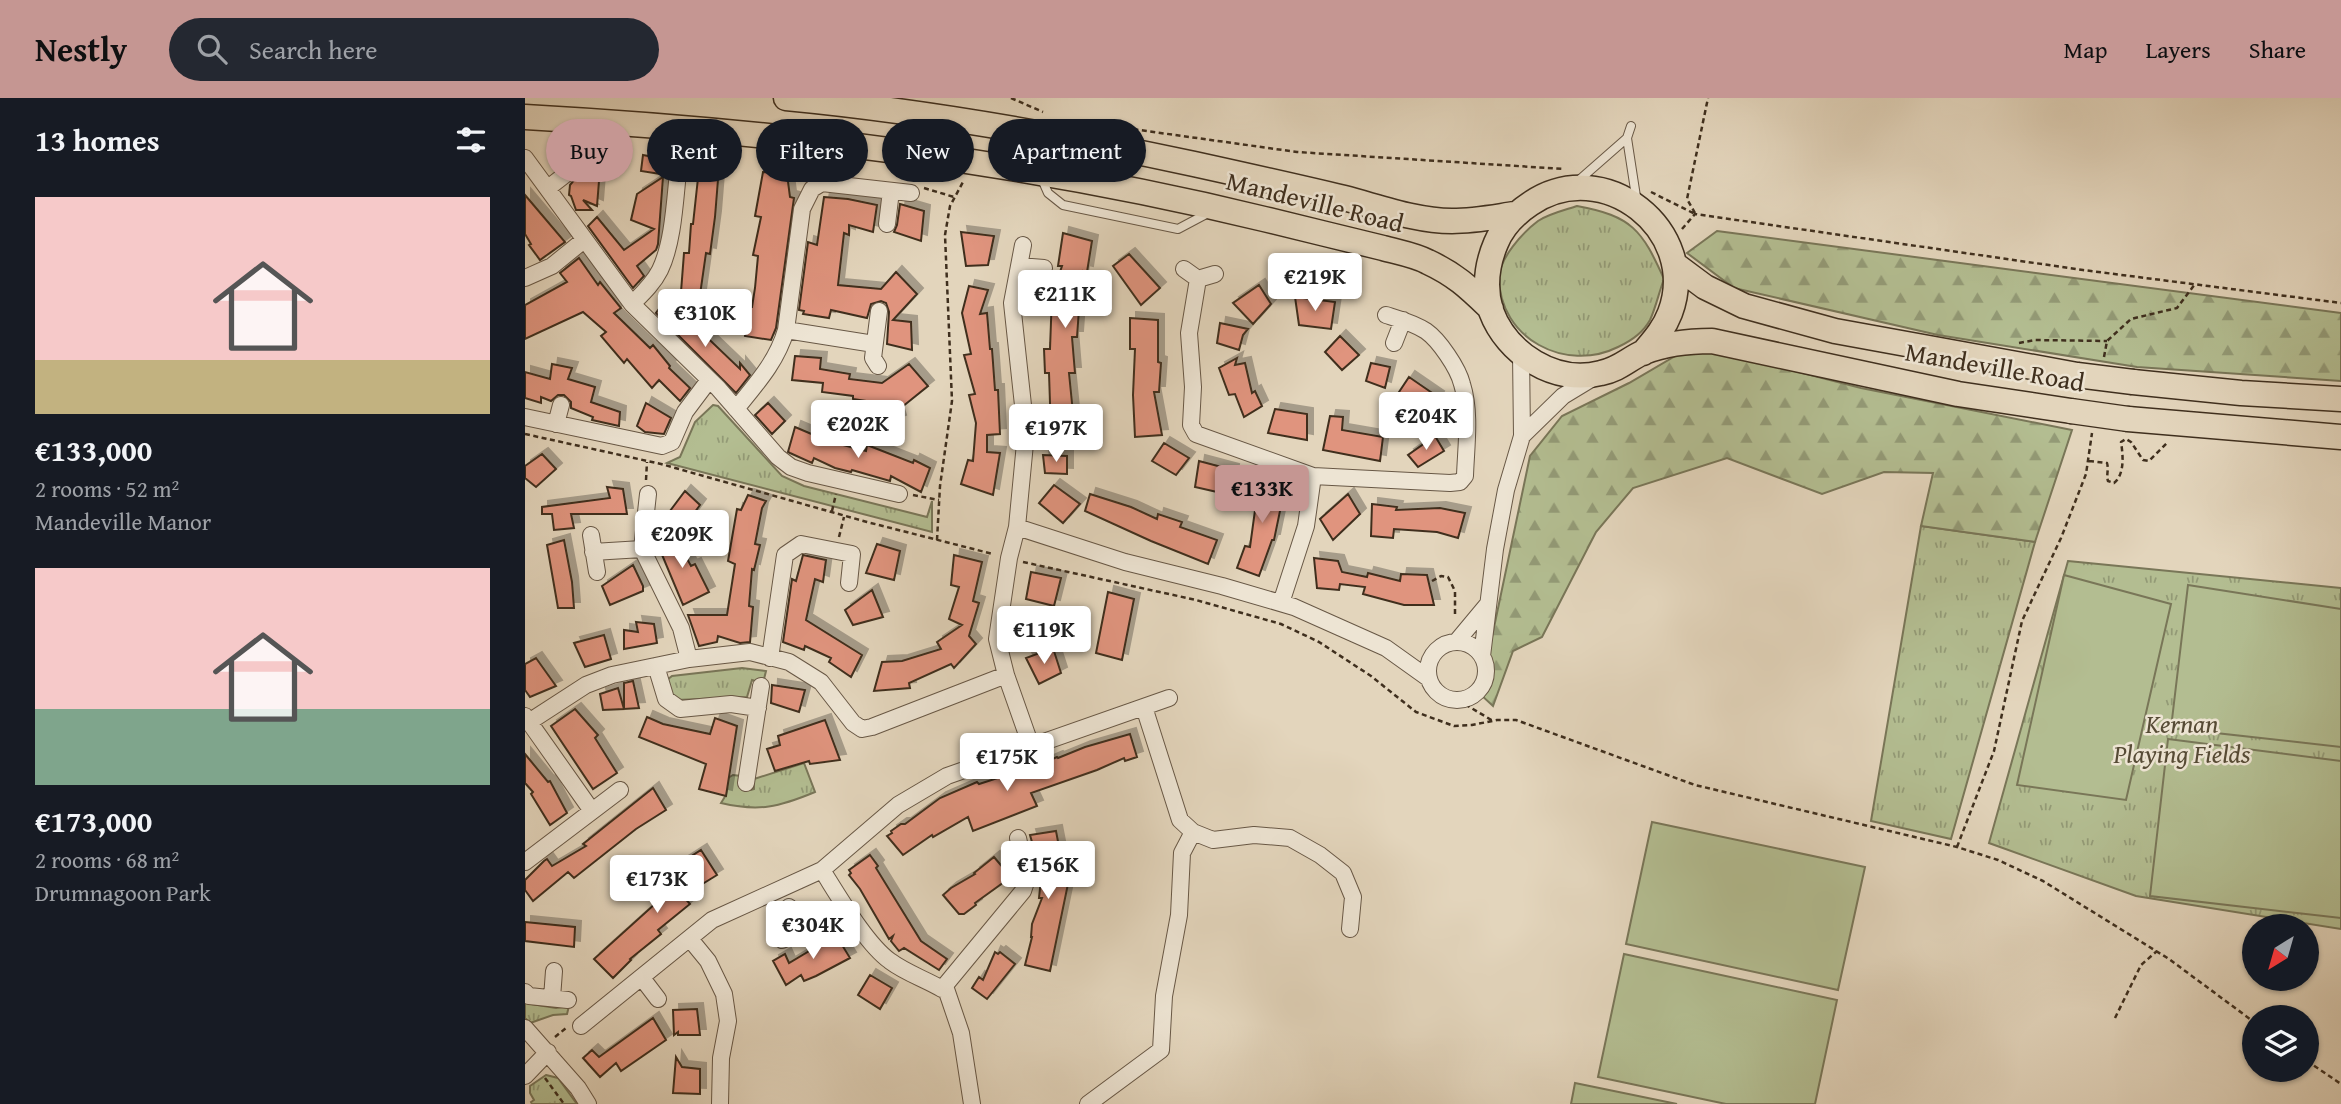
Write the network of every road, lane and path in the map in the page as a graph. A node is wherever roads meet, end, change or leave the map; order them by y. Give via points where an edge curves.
1 (786, 98) edge
2 (1011, 98) edge
3 (1708, 98) edge
4 (853, 101) edge
5 (1045, 113) dead end
6 (525, 117) edge
7 (1631, 126) dead end
8 (1146, 131) edge
9 (1627, 138) junction
10 (525, 159) edge
11 (1590, 171) junction
12 (556, 182) edge
13 (676, 182) edge
14 (963, 182) edge
15 (548, 188) junction
16 (1571, 188) junction
17 (891, 191) junction
18 (911, 193) joint
19 (1636, 196) junction
20 (955, 198) junction
21 (1515, 214) junction
22 (1695, 214) junction
23 (887, 224) dead end
24 (584, 240) junction
25 (1023, 245) dead end
26 (1671, 254) junction
27 (1019, 266) junction
28 (1044, 268) dead end
29 (1184, 269) dead end
30 (1215, 274) dead end
31 (525, 278) edge
32 (1198, 279) junction
33 (2195, 284) junction
34 (2341, 303) edge
35 (632, 304) junction
36 (1491, 309) junction
37 (879, 311) dead end
38 (1386, 315) dead end
39 (1403, 320) junction
40 (786, 330) junction
41 (2106, 341) junction
42 (1394, 343) dead end
43 (874, 344) junction
44 (2013, 344) dead end
45 (1643, 353) junction
46 (1521, 354) junction
47 (878, 366) dead end
48 (2102, 368) dead end
49 (1600, 374) junction
50 (709, 380) junction
51 (2341, 399) edge
52 (561, 405) dead end
53 (736, 409) junction
54 (525, 417) edge
55 (556, 424) junction
56 (2092, 434) dead end
57 (525, 435) edge
58 (1523, 436) junction
59 (2341, 437) edge
60 (2178, 439) dead end
61 (2088, 461) junction
62 (1313, 476) junction
63 (648, 494) dead end
64 (899, 494) joint
65 (939, 500) junction
66 (845, 516) junction
67 (1017, 527) junction
68 (591, 535) dead end
69 (937, 540) junction
70 (642, 549) junction
71 (836, 551) junction
72 (593, 552) junction
73 (1009, 558) junction
74 (597, 572) dead end
75 (1432, 581) dead end
76 (849, 583) dead end
77 (1281, 603) junction
78 (1487, 605) junction
79 (1468, 628) junction
80 (1457, 641) junction
81 (1385, 648) junction
82 (1431, 656) junction
83 (1482, 656) junction
84 (770, 657) junction
85 (689, 659) junction
86 (656, 666) junction
87 (1006, 675) junction
88 (1428, 678) junction
89 (761, 686) dead end
90 (1169, 698) dead end
91 (1458, 701) junction
92 (1144, 707) junction
93 (758, 708) junction
94 (527, 719) edge
95 (1493, 721) junction
96 (1031, 746) junction
97 (746, 783) dead end
98 (620, 790) dead end
99 (592, 811) junction
100 (1193, 832) junction
101 (1018, 838) dead end
102 (1957, 847) junction
103 (525, 862) edge
104 (822, 870) junction
105 (789, 907) dead end
106 (849, 911) junction
107 (1350, 929) dead end
108 (801, 931) junction
109 (690, 939) junction
110 (782, 940) dead end
111 (2157, 951) junction
112 (554, 971) dead end
113 (642, 978) junction
114 (945, 986) junction
115 (525, 992) edge
116 (658, 999) dead end
117 (2242, 1013) edge
118 (2115, 1018) dead end
119 (581, 1026) dead end
120 (525, 1028) edge
121 (548, 1052) junction
122 (2319, 1069) edge
123 (525, 1076) edge
124 (2341, 1084) edge
125 (587, 1104) edge
126 (720, 1104) edge
127 (972, 1104) edge
128 (1088, 1104) edge

1 - 4 main road, Mandeville Road
2 - 5 path
3 - 22 path via 1687,199
4 - 21 main road, Mandeville Road via 1135,152 1416,217 1450,221
6 - 36 main road, Mandeville Road via 806,139 943,156 1219,208 1426,260 1461,280
7 - 9 lane
8 - 11 path via 1297,152
9 - 11 lane
9 - 19 lane
10 - 15 street
11 - 16 lane
12 - 15 street
13 - 35 street via 665,257 649,287
14 - 20 path
15 - 24 street
16 - 19 main road
16 - 21 main road via 1541,196
17 - 18 street
17 - 23 street
17 - 40 street via 822,183 812,189 802,209
18 - 20 path via 916,186
19 - 22 path
19 - 26 main road
20 - 65 path via 945,235 952,401
21 - 36 main road via 1499,234 1490,258 1487,284
22 - 26 path
22 - 33 path
24 - 31 street via 552,266
24 - 35 street
25 - 27 street
26 - 45 main road via 1675,288 1670,312
26 - 51 main road, Mandeville Road, bridge via 1705,286 1744,306 1835,331 2077,375
27 - 28 street
27 - 67 street via 1012,303 1026,433
29 - 32 street
30 - 32 street
32 - 62 street via 1189,333 1191,425 1196,434
33 - 34 path
33 - 41 path via 2177,307 2131,319
35 - 50 street
36 - 46 main road via 1503,334
37 - 43 street
38 - 39 street
39 - 42 street
39 - 62 street via 1427,331 1449,357 1462,383 1467,415 1465,476 1450,483
40 - 43 street
40 - 53 street via 773,363
41 - 44 path
41 - 48 path
43 - 47 street
45 - 49 main road
45 - 59 main road, Mandeville Road, bridge via 1712,341 1958,394 2129,419
46 - 49 main road via 1558,373
46 - 58 street
49 - 58 street via 1563,396
50 - 53 street
50 - 55 street via 685,412 672,442 662,446
52 - 55 street
53 - 64 street via 791,467
54 - 55 street
56 - 61 path
57 - 66 path via 660,464
58 - 78 street via 1506,490
60 - 61 path via 2165,443 2149,461 2143,460 2131,442 2121,442 2122,467 2114,482 2106,477 2107,463
61 - 102 path via 2061,538 2022,621 1994,751
62 - 77 street via 1306,526
63 - 70 street
64 - 65 path
65 - 69 path
66 - 69 path
66 - 71 path
67 - 73 street
67 - 77 street via 1125,562
68 - 72 street
69 - 73 path
70 - 72 street
70 - 85 street via 681,628
71 - 76 street via 852,554
71 - 84 street via 801,544 785,555
72 - 74 street
73 - 87 street via 997,639
73 - 95 path via 1281,624 1319,642 1416,712 1454,726
75 - 79 path via 1448,577 1455,591 1455,617
77 - 81 street
78 - 79 street
78 - 83 street
79 - 80 street
80 - 82 street via 1442,645
80 - 83 street via 1476,648
81 - 82 street
81 - 88 street
82 - 88 street
83 - 91 street via 1486,666 1482,685
84 - 85 street via 750,652
84 - 87 street via 789,662 821,682 852,723 862,729
85 - 86 street
86 - 93 street via 666,699 680,709 731,704
86 - 94 street via 586,685
87 - 96 street
88 - 91 street via 1439,695
89 - 93 street
90 - 92 street
91 - 95 path
92 - 96 street
92 - 100 street via 1180,820
93 - 97 street
94 - 99 street
95 - 102 path via 1515,720 1695,785
96 - 104 street via 947,776 898,805
98 - 99 street
99 - 103 street
100 - 107 street via 1213,840 1254,835 1290,838 1321,855 1343,873 1353,897
100 - 128 street via 1182,853 1179,915 1164,996 1161,1050
101 - 114 street via 1027,879 1023,891
102 - 111 path via 2043,881
104 - 106 street
104 - 109 street via 712,920
105 - 108 street
106 - 108 street
106 - 114 street via 887,960 942,989
108 - 110 street
109 - 113 street
109 - 126 street via 708,961 723,994 728,1021
111 - 117 path
111 - 118 path via 2141,965
112 - 115 street via 560,999
113 - 116 street
113 - 119 street
114 - 127 street via 961,1033
120 - 121 street
121 - 123 street
121 - 125 street
122 - 124 path

